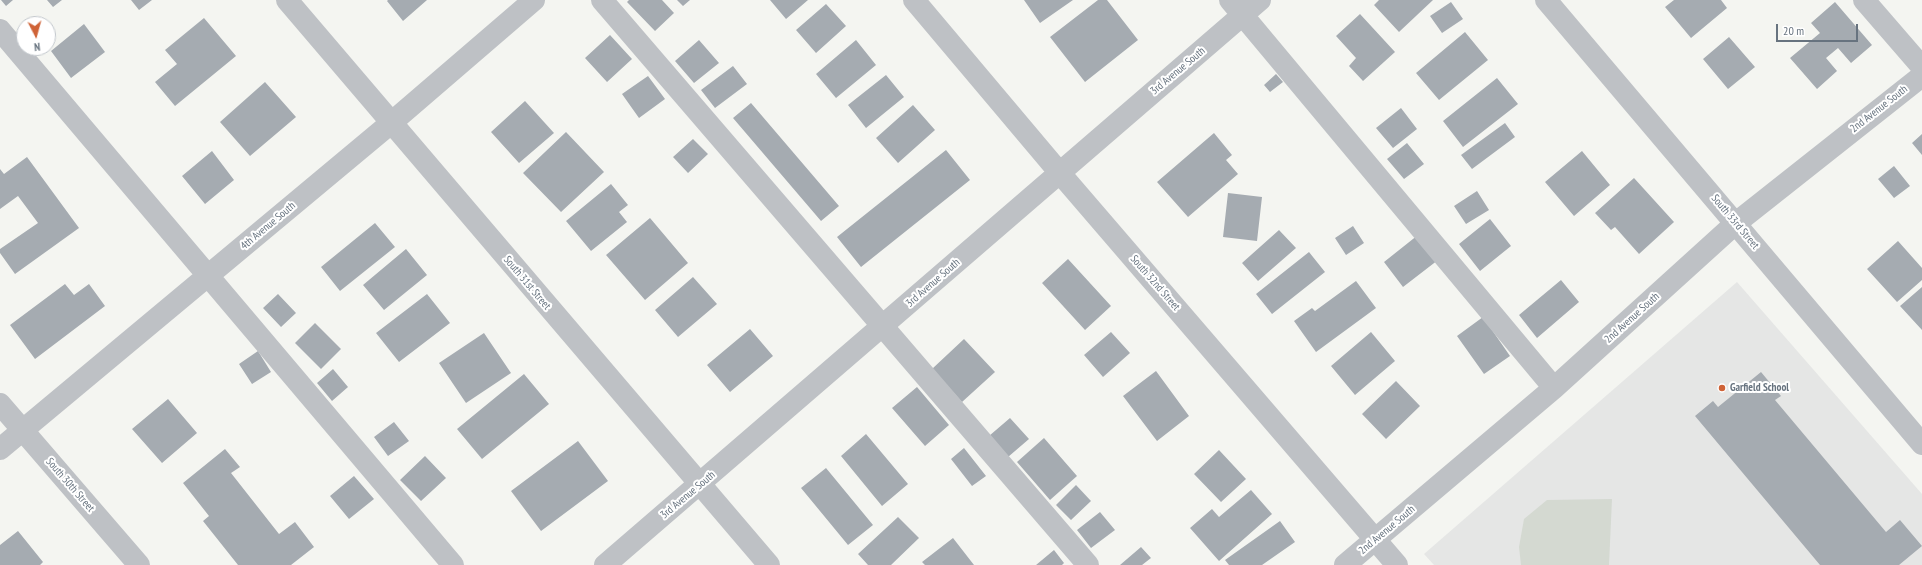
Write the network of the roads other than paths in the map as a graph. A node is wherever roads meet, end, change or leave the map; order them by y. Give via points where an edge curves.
1 (286, 0) edge
2 (534, 0) edge
3 (602, 0) edge
4 (914, 0) edge
5 (1260, 0) edge
6 (1546, 0) edge
7 (1864, 0) edge
8 (1237, 7) edge
9 (0, 30) edge
10 (1922, 67) edge
11 (1922, 76) edge
12 (392, 123) junction
13 (1059, 172) junction
14 (1736, 223) junction
15 (208, 276) junction
16 (882, 327) junction
17 (1554, 388) junction
18 (0, 404) edge
19 (22, 430) junction
20 (1922, 444) edge
21 (0, 449) edge
22 (700, 485) junction
23 (1376, 540) junction
24 (139, 565) edge
25 (454, 565) edge
26 (605, 565) edge
27 (768, 565) edge
28 (1088, 565) edge
29 (1345, 565) edge
30 (1397, 565) edge

1 - 12 street, South 31st Street
2 - 12 street, 4th Avenue South
3 - 16 street
4 - 13 street, South 32nd Street
5 - 8 street, 3rd Avenue South
6 - 14 street, South 33rd Street
7 - 10 street
8 - 13 street, 3rd Avenue South
8 - 17 street
9 - 15 street
11 - 14 street, 2nd Avenue South
12 - 15 street, 4th Avenue South
12 - 22 street, South 31st Street
13 - 16 street, 3rd Avenue South
13 - 23 street, South 32nd Street
14 - 17 street, 2nd Avenue South
14 - 20 street, South 33rd Street
15 - 19 street, 4th Avenue South
15 - 25 street
16 - 22 street, 3rd Avenue South
16 - 28 street
17 - 23 street, 2nd Avenue South
18 - 19 street, South 30th Street
19 - 21 street, 4th Avenue South
19 - 24 street, South 30th Street
22 - 26 street, 3rd Avenue South
22 - 27 street, South 31st Street
23 - 29 street, 2nd Avenue South
23 - 30 street, South 32nd Street

